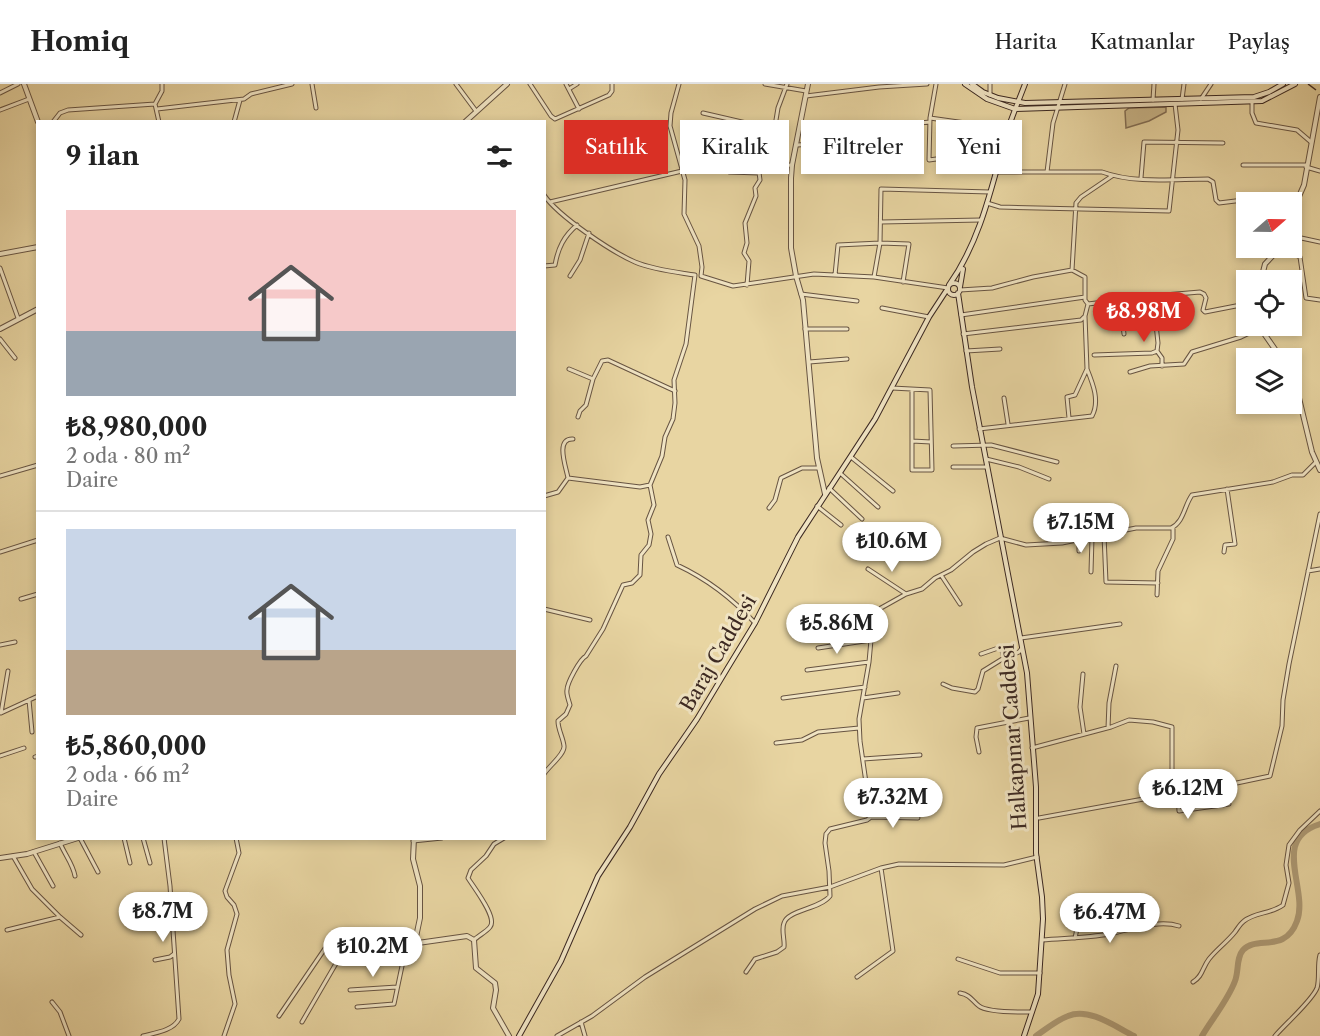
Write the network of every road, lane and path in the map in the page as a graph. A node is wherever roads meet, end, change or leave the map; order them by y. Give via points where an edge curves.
1 (18, 84) edge
2 (24, 84) edge
3 (162, 84) edge
4 (292, 84) edge
5 (312, 84) edge
6 (456, 84) edge
7 (507, 84) edge
8 (530, 84) edge
9 (566, 84) edge
10 (577, 84) edge
11 (612, 84) edge
12 (679, 84) edge
13 (765, 84) edge
14 (808, 84) edge
15 (843, 84) edge
16 (927, 84) edge
17 (936, 84) edge
18 (965, 84) edge
19 (972, 84) edge
20 (990, 84) edge
21 (1025, 84) edge
22 (1065, 84) edge
23 (1154, 84) edge
24 (1184, 84) edge
25 (1211, 84) edge
26 (1283, 84) edge
27 (1295, 84) edge
28 (879, 85) edge
29 (787, 86) edge
30 (569, 89) junction
31 (807, 91) junction
32 (842, 92) junction
33 (0, 93) edge
34 (990, 95) junction
35 (806, 96) junction
36 (1320, 97) edge
37 (29, 99) junction
38 (1182, 99) junction
39 (1201, 99) junction
40 (240, 100) junction
41 (1153, 100) junction
42 (1019, 101) junction
43 (1252, 102) junction
44 (155, 104) junction
45 (1060, 105) junction
46 (1175, 105) junction
47 (316, 108) dead end
48 (157, 109) junction
49 (579, 109) junction
50 (1015, 109) junction
51 (0, 110) edge
52 (476, 111) junction
53 (703, 113) dead end
54 (37, 120) edge
55 (55, 120) edge
56 (159, 120) edge
57 (235, 120) edge
58 (467, 120) edge
59 (734, 120) edge
60 (775, 120) edge
61 (930, 120) junction
62 (1011, 120) edge
63 (936, 121) edge
64 (1311, 142) junction
65 (1175, 143) junction
66 (1223, 143) dead end
67 (797, 145) junction
68 (936, 159) edge
69 (680, 161) edge
70 (789, 165) edge
71 (792, 165) junction
72 (1243, 165) dead end
73 (1306, 166) junction
74 (1320, 171) edge
75 (680, 172) edge
76 (1022, 172) edge
77 (1047, 172) junction
78 (683, 174) edge
79 (759, 174) edge
80 (995, 174) edge
81 (1112, 176) junction
82 (1141, 179) junction
83 (1172, 179) junction
84 (990, 192) junction
85 (1301, 192) edge
86 (546, 197) edge
87 (1236, 201) edge
88 (550, 202) junction
89 (987, 203) junction
90 (1075, 209) junction
91 (982, 220) junction
92 (881, 222) junction
93 (577, 225) junction
94 (589, 233) junction
95 (1302, 238) edge
96 (1320, 242) edge
97 (880, 243) junction
98 (36, 247) edge
99 (0, 254) edge
100 (1300, 258) edge
101 (963, 265) junction
102 (546, 266) edge
103 (0, 268) edge
104 (1072, 270) junction
105 (695, 275) junction
106 (835, 275) junction
107 (570, 276) dead end
108 (701, 276) junction
109 (796, 276) junction
110 (874, 277) junction
111 (903, 282) junction
112 (747, 285) junction
113 (949, 286) junction
114 (959, 290) junction
115 (801, 294) junction
116 (1153, 296) junction
117 (1085, 297) junction
118 (1141, 297) junction
119 (1120, 300) junction
120 (1320, 300) edge
121 (857, 301) dead end
122 (1088, 304) junction
123 (1236, 306) edge
124 (882, 308) dead end
125 (36, 310) edge
126 (961, 315) junction
127 (1086, 316) junction
128 (929, 317) junction
129 (18, 318) junction
130 (0, 329) edge
131 (805, 329) junction
132 (847, 329) dead end
133 (1145, 330) dead end
134 (963, 334) junction
135 (1124, 334) dead end
136 (1243, 336) edge
137 (0, 339) edge
138 (1000, 349) dead end
139 (966, 351) junction
140 (1157, 351) junction
141 (1094, 355) dead end
142 (15, 358) dead end
143 (848, 358) dead end
144 (807, 362) junction
145 (1162, 366) junction
146 (568, 369) dead end
147 (1087, 369) junction
148 (1130, 372) dead end
149 (593, 379) junction
150 (892, 388) junction
151 (912, 390) junction
152 (675, 391) junction
153 (1004, 398) dead end
154 (1302, 411) edge
155 (578, 417) dead end
156 (1069, 418) junction
157 (1008, 424) junction
158 (979, 429) junction
159 (573, 439) dead end
160 (912, 441) junction
161 (931, 442) junction
162 (982, 444) junction
163 (953, 446) dead end
164 (851, 457) junction
165 (985, 459) junction
166 (1057, 462) dead end
167 (1316, 462) junction
168 (36, 466) edge
169 (953, 467) dead end
170 (986, 467) junction
171 (819, 468) junction
172 (1320, 470) edge
173 (840, 473) junction
174 (0, 476) edge
175 (568, 478) junction
176 (1049, 480) dead end
177 (650, 485) junction
178 (829, 488) junction
179 (1227, 489) junction
180 (893, 491) dead end
181 (825, 494) junction
182 (546, 495) edge
183 (817, 506) junction
184 (878, 507) dead end
185 (769, 508) dead end
186 (1320, 514) edge
187 (862, 519) dead end
188 (841, 525) dead end
189 (1173, 527) junction
190 (1104, 535) junction
191 (668, 537) dead end
192 (1000, 538) junction
193 (1092, 538) junction
194 (1079, 540) junction
195 (36, 541) edge
196 (1079, 551) dead end
197 (0, 552) edge
198 (1224, 552) dead end
199 (868, 569) dead end
200 (1320, 569) edge
201 (1308, 571) junction
202 (1091, 572) dead end
203 (941, 575) junction
204 (1158, 583) junction
205 (906, 594) junction
206 (36, 595) edge
207 (1157, 595) dead end
208 (21, 599) dead end
209 (960, 604) dead end
210 (546, 609) edge
211 (590, 620) dead end
212 (754, 623) junction
213 (1120, 624) dead end
214 (1021, 638) junction
215 (871, 640) junction
216 (15, 642) dead end
217 (0, 645) edge
218 (1023, 647) junction
219 (818, 648) dead end
220 (981, 654) dead end
221 (1004, 658) junction
222 (869, 662) junction
223 (1116, 666) dead end
224 (807, 670) dead end
225 (8, 671) dead end
226 (1083, 674) dead end
227 (943, 684) dead end
228 (865, 687) junction
229 (897, 693) dead end
230 (36, 697) edge
231 (783, 698) dead end
232 (863, 698) junction
233 (29, 699) junction
234 (1, 713) edge
235 (1029, 718) junction
236 (859, 728) junction
237 (1108, 728) junction
238 (32, 732) dead end
239 (1084, 734) junction
240 (776, 743) dead end
241 (24, 748) dead end
242 (1032, 748) junction
243 (979, 752) dead end
244 (920, 755) dead end
245 (0, 756) edge
246 (863, 759) junction
247 (546, 771) edge
248 (1178, 792) junction
249 (1172, 794) junction
250 (1229, 804) dead end
251 (1320, 811) edge
252 (871, 817) junction
253 (918, 818) dead end
254 (1039, 818) dead end
255 (71, 840) edge
256 (80, 840) edge
257 (124, 840) edge
258 (144, 840) edge
259 (164, 840) edge
260 (236, 840) edge
261 (413, 840) edge
262 (500, 840) edge
263 (60, 843) junction
264 (34, 852) junction
265 (14, 856) junction
266 (1037, 857) junction
267 (0, 858) edge
268 (130, 863) dead end
269 (150, 863) dead end
270 (881, 867) junction
271 (98, 872) dead end
272 (75, 876) dead end
273 (52, 886) dead end
274 (830, 887) junction
275 (1090, 898) dead end
276 (60, 917) junction
277 (1179, 926) dead end
278 (7, 930) dead end
279 (81, 935) dead end
280 (1075, 938) junction
281 (474, 939) junction
282 (417, 940) junction
283 (1042, 940) junction
284 (406, 946) junction
285 (345, 948) junction
286 (174, 953) junction
287 (1320, 955) edge
288 (958, 959) dead end
289 (155, 960) dead end
290 (746, 972) dead end
291 (1040, 973) junction
292 (856, 977) dead end
293 (1193, 982) dead end
294 (398, 987) junction
295 (350, 990) dead end
296 (960, 993) dead end
297 (52, 1002) dead end
298 (357, 1007) dead end
299 (1033, 1012) junction
300 (279, 1016) dead end
301 (302, 1022) dead end
302 (581, 1022) junction
303 (69, 1036) edge
304 (143, 1036) edge
305 (224, 1036) edge
306 (509, 1036) edge
307 (519, 1036) edge
308 (556, 1036) edge
309 (585, 1036) edge
310 (1024, 1036) edge
311 (1275, 1036) edge

1 - 33 street
2 - 37 main road
3 - 44 street
4 - 40 street
5 - 47 street
6 - 52 street
7 - 52 main road
8 - 49 street via 554,118
9 - 30 street
10 - 30 street
11 - 49 street via 611,94
12 - 69 street via 670,126
13 - 29 street
14 - 31 main road
15 - 32 street
16 - 28 street
17 - 61 street
18 - 50 main road via 987,99
19 - 34 main road
20 - 34 street
21 - 42 main road
22 - 45 street
23 - 41 street
24 - 38 street
25 - 39 street
26 - 39 main road via 1254,97
27 - 43 main road
28 - 32 street
29 - 31 street
29 - 60 street
30 - 49 street
31 - 35 main road
32 - 35 street
34 - 42 main road
35 - 67 main road
36 - 64 main road
37 - 51 street
37 - 54 main road
38 - 39 main road
38 - 41 main road
40 - 48 street
40 - 57 street
41 - 45 main road
42 - 45 main road
42 - 50 main road
43 - 46 main road
43 - 64 street via 1256,123 1297,130
44 - 48 street
44 - 55 street via 68,110
45 - 46 main road
45 - 50 main road
45 - 77 street via 1053,123
46 - 65 street
48 - 56 street
50 - 62 main road
52 - 58 main road
53 - 59 street
61 - 63 street
61 - 67 street via 880,127 865,141
61 - 68 street via 929,160
64 - 73 main road
65 - 66 street
65 - 82 street via 1144,142
65 - 83 street
67 - 71 main road
70 - 71 street
71 - 109 main road via 791,249
72 - 73 street
73 - 74 street
73 - 85 main road
75 - 88 street
76 - 77 street
77 - 81 street via 1102,172
78 - 108 street via 684,214 699,246
79 - 112 street via 756,196 745,223
80 - 84 main road
81 - 82 street
81 - 90 street via 1081,196
82 - 83 street
83 - 87 street via 1208,179 1213,182 1219,203
83 - 90 street via 1169,211
84 - 89 main road
84 - 92 street via 881,189
86 - 88 street
88 - 93 street
89 - 90 street via 1000,207
89 - 91 main road
90 - 104 street
91 - 92 street
91 - 101 main road
92 - 97 street
93 - 94 street
93 - 102 street via 562,242 555,265
94 - 105 street via 634,262
94 - 107 street
95 - 96 street
97 - 106 street via 838,246
97 - 110 street
97 - 111 street via 909,244
98 - 99 main road
100 - 120 street via 1306,298
101 - 113 main road, Baraj Caddesi
101 - 114 main road, Halkapınar Caddesi
103 - 129 street
104 - 114 street via 992,288
104 - 117 street via 1084,277
105 - 108 street
105 - 152 street via 690,322 674,380
106 - 109 street
106 - 110 street
108 - 112 street via 733,286
109 - 112 street
109 - 115 main road
110 - 111 street
111 - 113 street
113 - 114 main road via 954,283
113 - 114 main road via 950,294
113 - 128 main road, Baraj Caddesi
114 - 126 main road, Halkapınar Caddesi
115 - 121 street
115 - 131 main road
116 - 118 street
116 - 123 street via 1200,292 1206,298 1205,312
116 - 140 street
117 - 122 street
117 - 126 street
118 - 119 street
118 - 133 street
119 - 122 street
119 - 135 street
122 - 127 street
124 - 128 street
125 - 129 main road
126 - 134 main road, Halkapınar Caddesi
127 - 134 street via 1082,320
127 - 147 street
128 - 150 main road, Baraj Caddesi
129 - 130 main road
131 - 132 street
131 - 144 main road
134 - 139 main road, Halkapınar Caddesi
136 - 145 street via 1192,352 1184,364
137 - 142 street
138 - 139 street
139 - 158 main road, Halkapınar Caddesi
140 - 141 street
140 - 145 street
143 - 144 street
144 - 171 main road
145 - 148 street
146 - 149 street
147 - 156 street via 1075,395 1067,397
147 - 156 street via 1095,390 1094,413
149 - 152 street via 602,361 608,360
149 - 155 street via 586,405
150 - 151 street
150 - 164 main road, Baraj Caddesi
151 - 160 street
151 - 161 street via 930,390
152 - 177 street via 673,419
153 - 157 street
154 - 167 main road
156 - 157 street
157 - 158 street
158 - 162 main road, Halkapınar Caddesi
159 - 175 street via 568,438 562,447
160 - 161 street
160 - 161 street via 912,470 932,470
162 - 163 street
162 - 165 main road, Halkapınar Caddesi
162 - 166 street
164 - 173 main road, Baraj Caddesi
164 - 180 street
165 - 170 main road, Halkapınar Caddesi
165 - 176 street
167 - 172 main road
167 - 179 street via 1303,475
168 - 174 street
169 - 170 street
170 - 192 main road, Halkapınar Caddesi
171 - 181 main road
171 - 185 street via 802,468 781,478
173 - 178 main road, Baraj Caddesi
173 - 184 street
175 - 177 street
175 - 182 street via 558,492
177 - 247 street via 654,505 648,520 651,534 641,555 640,575 623,585 603,629 572,677 566,691 570,705 558,721 563,752
178 - 181 main road, Baraj Caddesi
178 - 187 street
179 - 189 street via 1192,495
179 - 198 street via 1235,544 1226,545
181 - 183 main road, Baraj Caddesi
183 - 188 street
183 - 212 main road, Baraj Caddesi
186 - 201 street
189 - 190 street via 1136,528
189 - 204 street via 1173,539 1158,572
190 - 193 street
190 - 204 street via 1106,582
191 - 212 street via 677,565 724,593
192 - 194 street via 1026,545
192 - 203 street
192 - 214 main road, Halkapınar Caddesi
193 - 194 street
193 - 202 street
194 - 196 street
195 - 197 street
199 - 205 street
200 - 201 street
201 - 248 street via 1270,776
203 - 205 street via 922,589
203 - 209 street
204 - 207 street
205 - 215 street via 881,608
206 - 208 street
210 - 211 street
212 - 307 main road, Baraj Caddesi via 598,876 561,961
213 - 214 street
214 - 218 main road, Halkapınar Caddesi
215 - 219 street
215 - 222 street
216 - 217 street
218 - 221 street
218 - 235 main road, Halkapınar Caddesi
220 - 221 street via 1001,647
221 - 227 street via 983,671 975,692
222 - 224 street
222 - 228 street
223 - 237 street via 1108,703
225 - 234 street
226 - 239 street via 1080,707
228 - 231 street
228 - 232 street
229 - 232 street
230 - 233 street
232 - 236 street
233 - 234 street
233 - 238 street
235 - 242 main road, Halkapınar Caddesi
235 - 243 street via 977,728
236 - 240 street via 818,732 802,740
236 - 246 street
237 - 239 street
237 - 249 street via 1129,720 1172,727
239 - 242 street
241 - 245 street
242 - 266 main road, Halkapınar Caddesi
244 - 246 street
246 - 252 street
248 - 249 street
248 - 250 street via 1179,811
249 - 254 street
251 - 293 street via 1289,845 1289,883 1283,905 1242,922
252 - 253 street
252 - 274 street via 830,828 826,834
255 - 263 main road
256 - 271 street
257 - 268 street
258 - 269 street
259 - 286 street
260 - 305 street via 238,854 225,891 237,912 227,950 235,1004
261 - 282 main road via 412,859 420,886
262 - 281 street via 471,870 468,879 490,912 492,922
263 - 264 main road
263 - 272 street
264 - 265 main road
264 - 273 street
265 - 267 main road
265 - 276 street via 32,889
266 - 270 street via 1004,865
266 - 283 main road, Halkapınar Caddesi via 1043,903
270 - 274 street
270 - 292 street via 894,951
274 - 290 street via 827,900 784,921 784,947 755,959
274 - 302 street via 782,896 755,909
275 - 280 street via 1082,906
276 - 278 street
276 - 279 street
277 - 280 street via 1128,928
280 - 283 street
281 - 282 main road via 467,936 418,943
281 - 306 main road via 476,968 495,982 493,1008
282 - 284 street
283 - 291 main road, Halkapınar Caddesi
284 - 285 street via 364,954
284 - 294 street
285 - 300 street via 326,947
285 - 301 street
286 - 289 street via 172,957
286 - 304 street via 178,1022
287 - 311 street via 1313,995
288 - 291 street via 993,972
291 - 299 main road, Halkapınar Caddesi
294 - 295 street
294 - 298 street via 394,1004
296 - 299 street via 987,1010
297 - 303 street
299 - 310 main road, Halkapınar Caddesi
302 - 308 street
302 - 309 street

